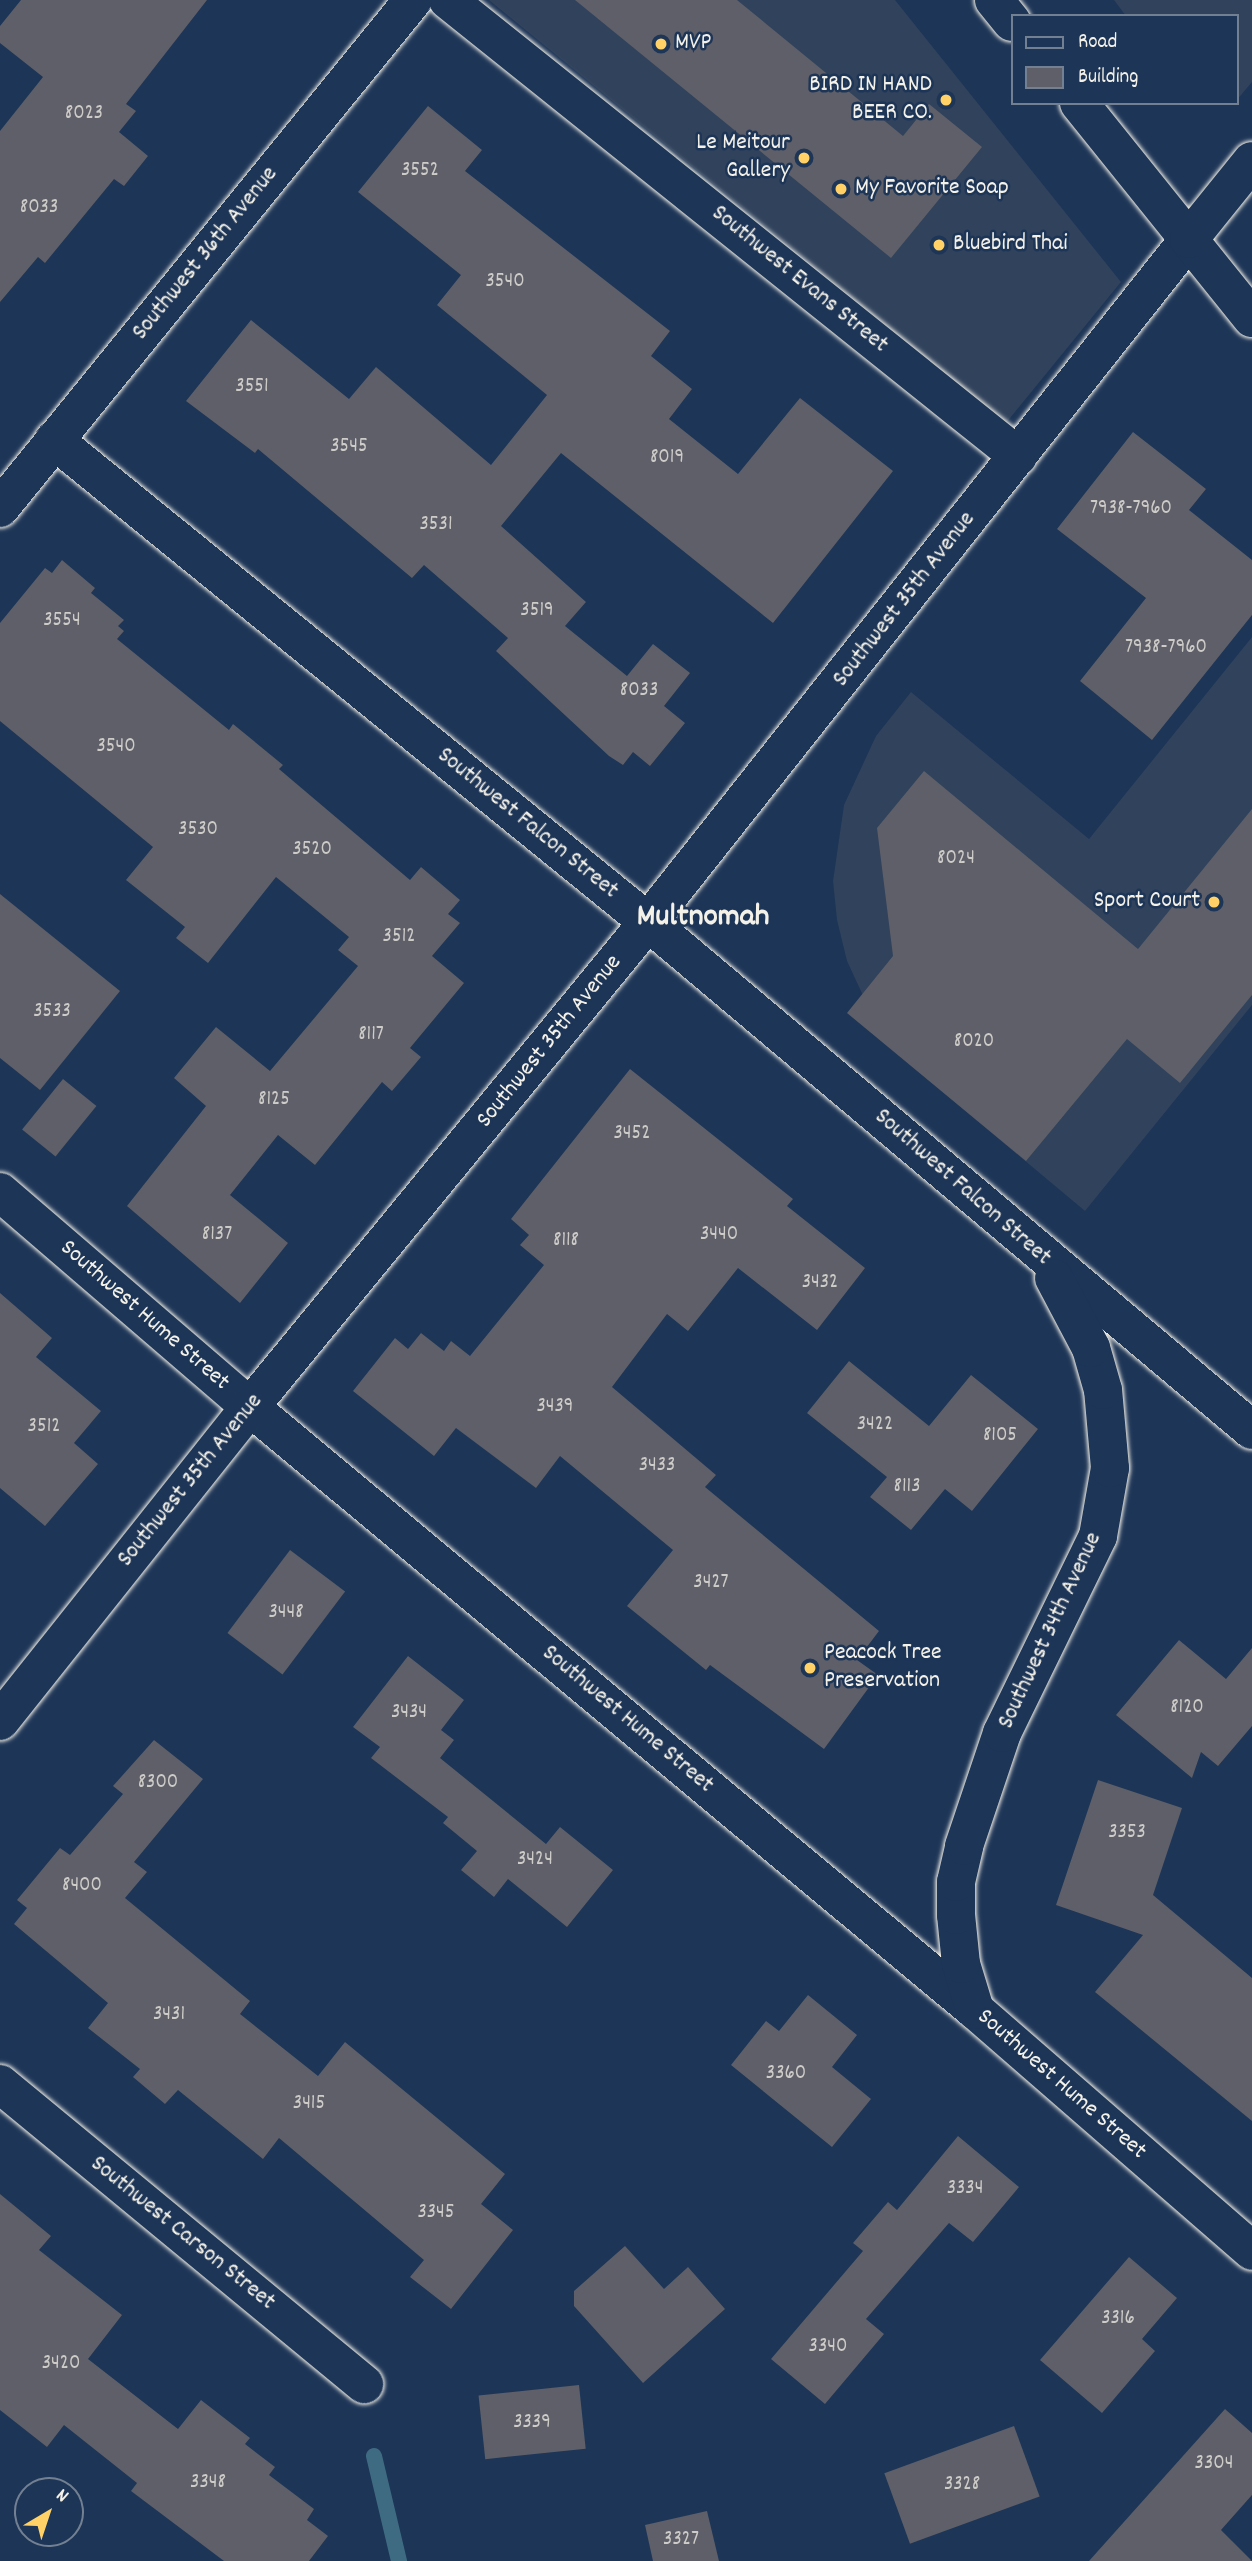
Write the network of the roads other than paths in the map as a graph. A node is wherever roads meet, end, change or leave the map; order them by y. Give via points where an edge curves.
1 (413, 0) edge
2 (448, 0) edge
3 (994, 0) edge
4 (1010, 20) edge
5 (1081, 105) edge
6 (1252, 161) edge
7 (1189, 239) junction
8 (1252, 318) edge
9 (54, 440) junction
10 (1018, 456) junction
11 (0, 508) edge
12 (648, 922) junction
13 (0, 1192) edge
14 (1043, 1258) junction
15 (250, 1407) junction
16 (1252, 1430) edge
17 (0, 1721) edge
18 (975, 2010) junction
19 (0, 2084) edge
20 (1252, 2250) edge
21 (364, 2384) dead end

1 - 9 street, Southwest 36th Avenue
2 - 10 street, Southwest Evans Street
3 - 4 street
5 - 7 street
6 - 7 street, Southwest 35th Avenue
7 - 8 street
7 - 10 street, Southwest 35th Avenue
9 - 11 street, Southwest 36th Avenue
9 - 12 street, Southwest Falcon Street
10 - 12 street, Southwest 35th Avenue
12 - 14 street, Southwest Falcon Street
12 - 15 street, Southwest 35th Avenue
13 - 15 street, Southwest Hume Street
14 - 16 street, Southwest Falcon Street
14 - 18 street, Southwest 34th Avenue via 1091,1348 1103,1390 1110,1468 1098,1536 1002,1733 980,1787 964,1846 956,1882 957,1915 961,1964
15 - 17 street, Southwest 35th Avenue
15 - 18 street, Southwest Hume Street
18 - 20 street, Southwest Hume Street
19 - 21 street, Southwest Carson Street

